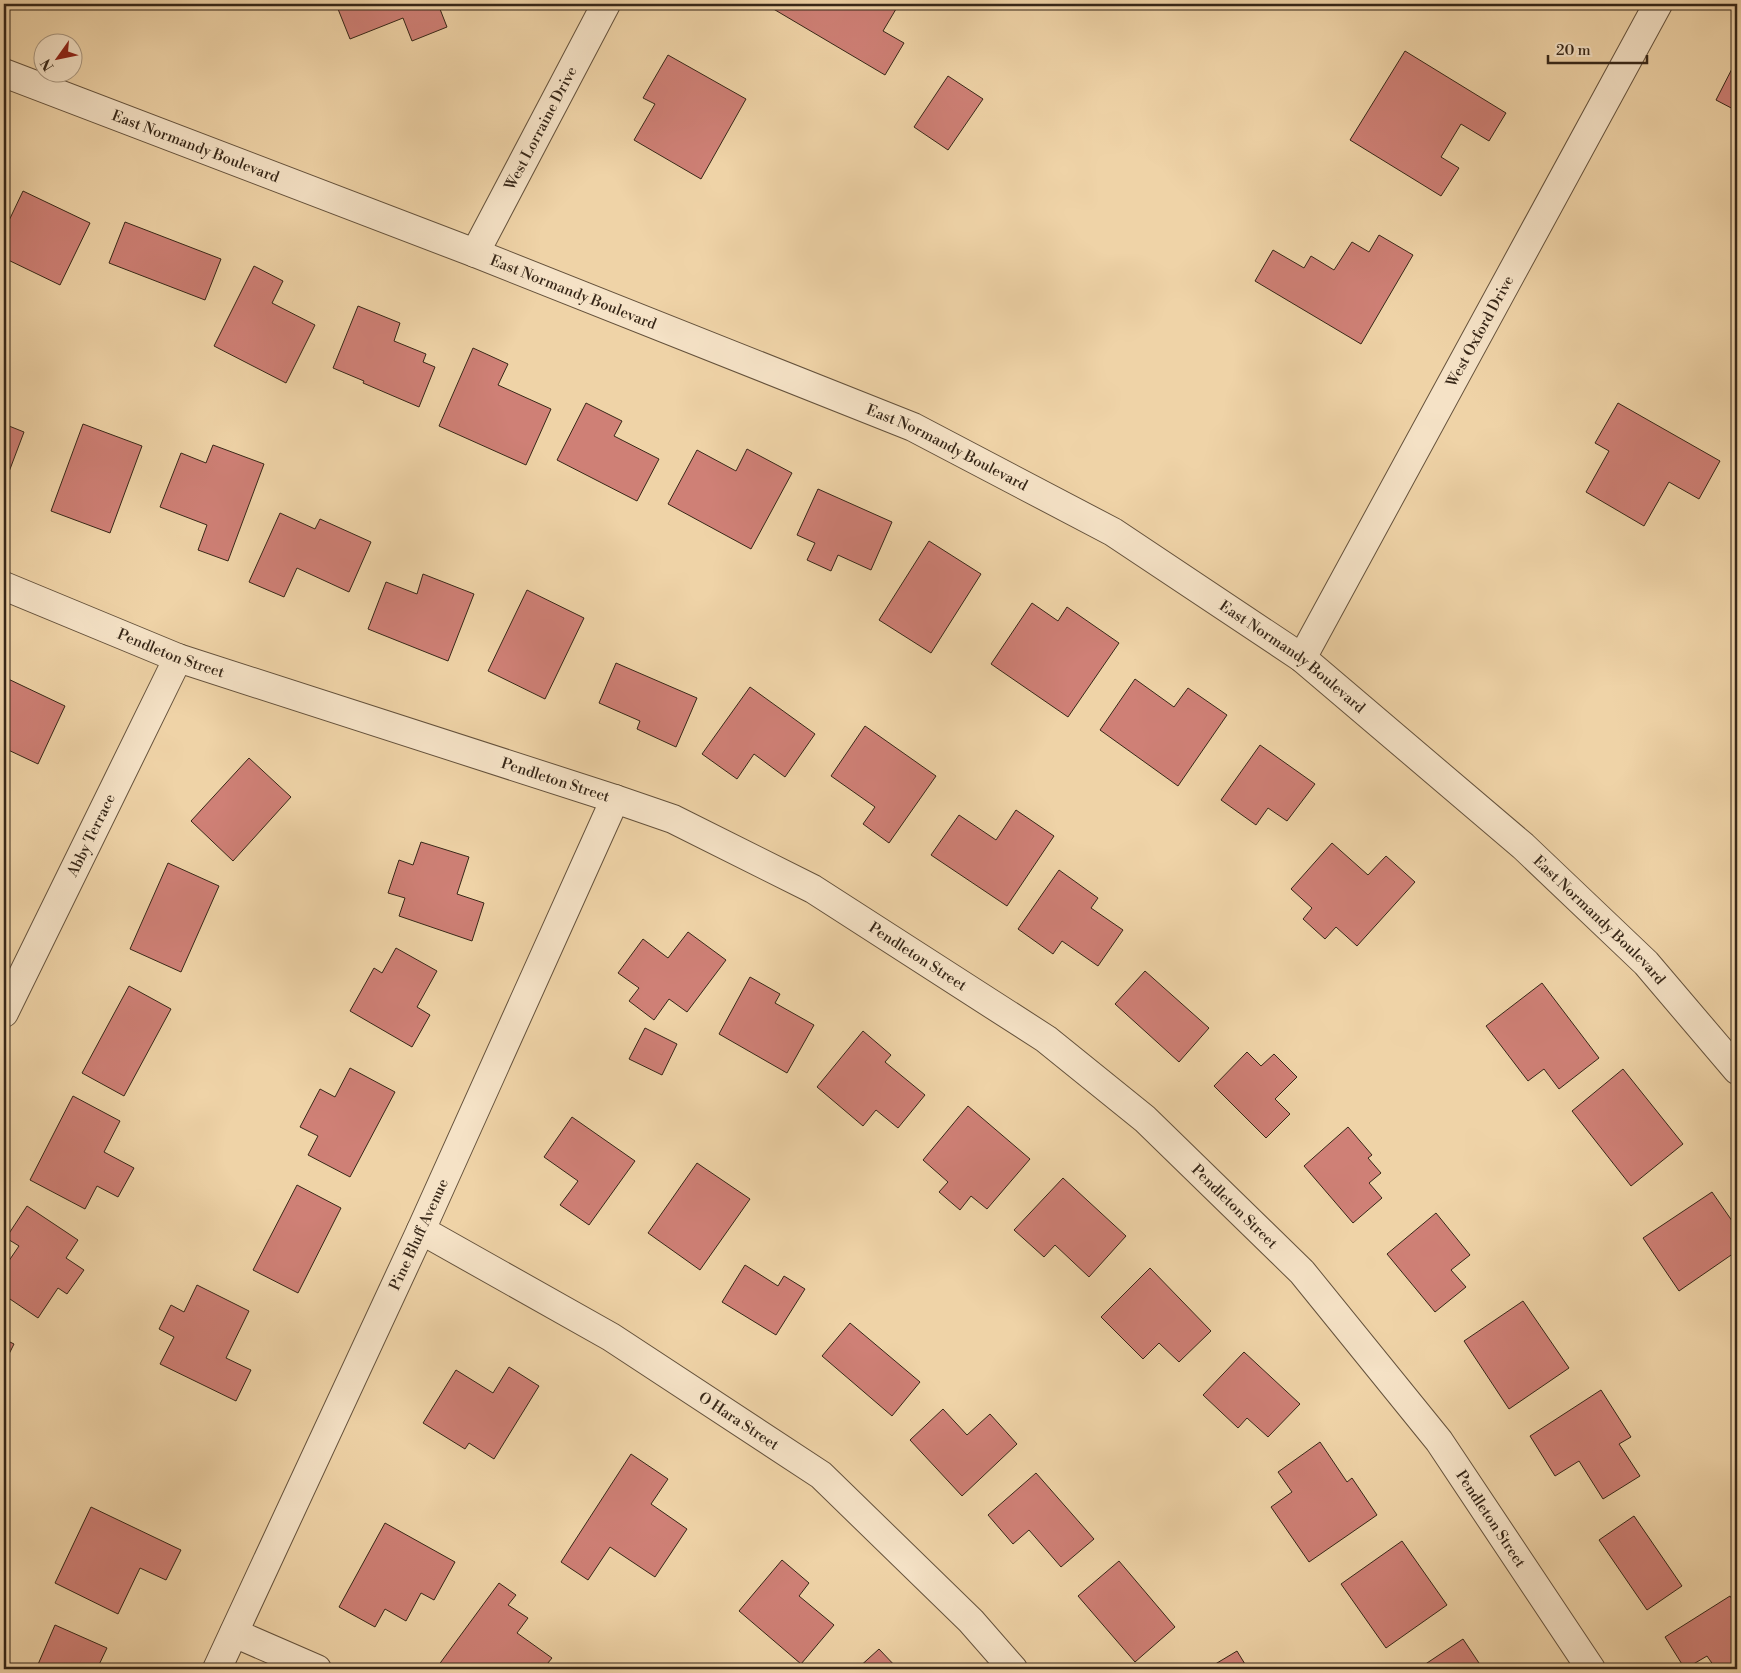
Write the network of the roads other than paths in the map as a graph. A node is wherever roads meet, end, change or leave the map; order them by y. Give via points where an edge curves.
1 (606, 4) edge
2 (1658, 4) edge
3 (4, 73) edge
4 (474, 253) junction
5 (4, 586) edge
6 (178, 658) junction
7 (1302, 658) junction
8 (615, 799) junction
9 (4, 1013) edge
10 (1737, 1070) edge
11 (420, 1230) junction
12 (234, 1633) junction
13 (217, 1669) edge
14 (317, 1669) edge
15 (1013, 1669) edge
16 (1591, 1669) edge

1 - 4 street, West Lorraine Drive
2 - 7 street, West Oxford Drive
3 - 4 street, East Normandy Boulevard
4 - 7 street, East Normandy Boulevard via 913,427 1113,532
5 - 6 street, Pendleton Street
6 - 8 street, Pendleton Street
6 - 9 street, Abby Terrace
7 - 10 street, East Normandy Boulevard via 1523,846 1646,963
8 - 11 street, Pine Bluff Avenue
8 - 16 street, Pendleton Street via 673,819 814,889 1046,1039 1145,1119 1302,1272 1439,1441
11 - 12 street, Pine Bluff Avenue
11 - 15 street, O Hara Street via 611,1337 821,1475 971,1621
12 - 13 street, Pine Bluff Avenue
12 - 14 street

